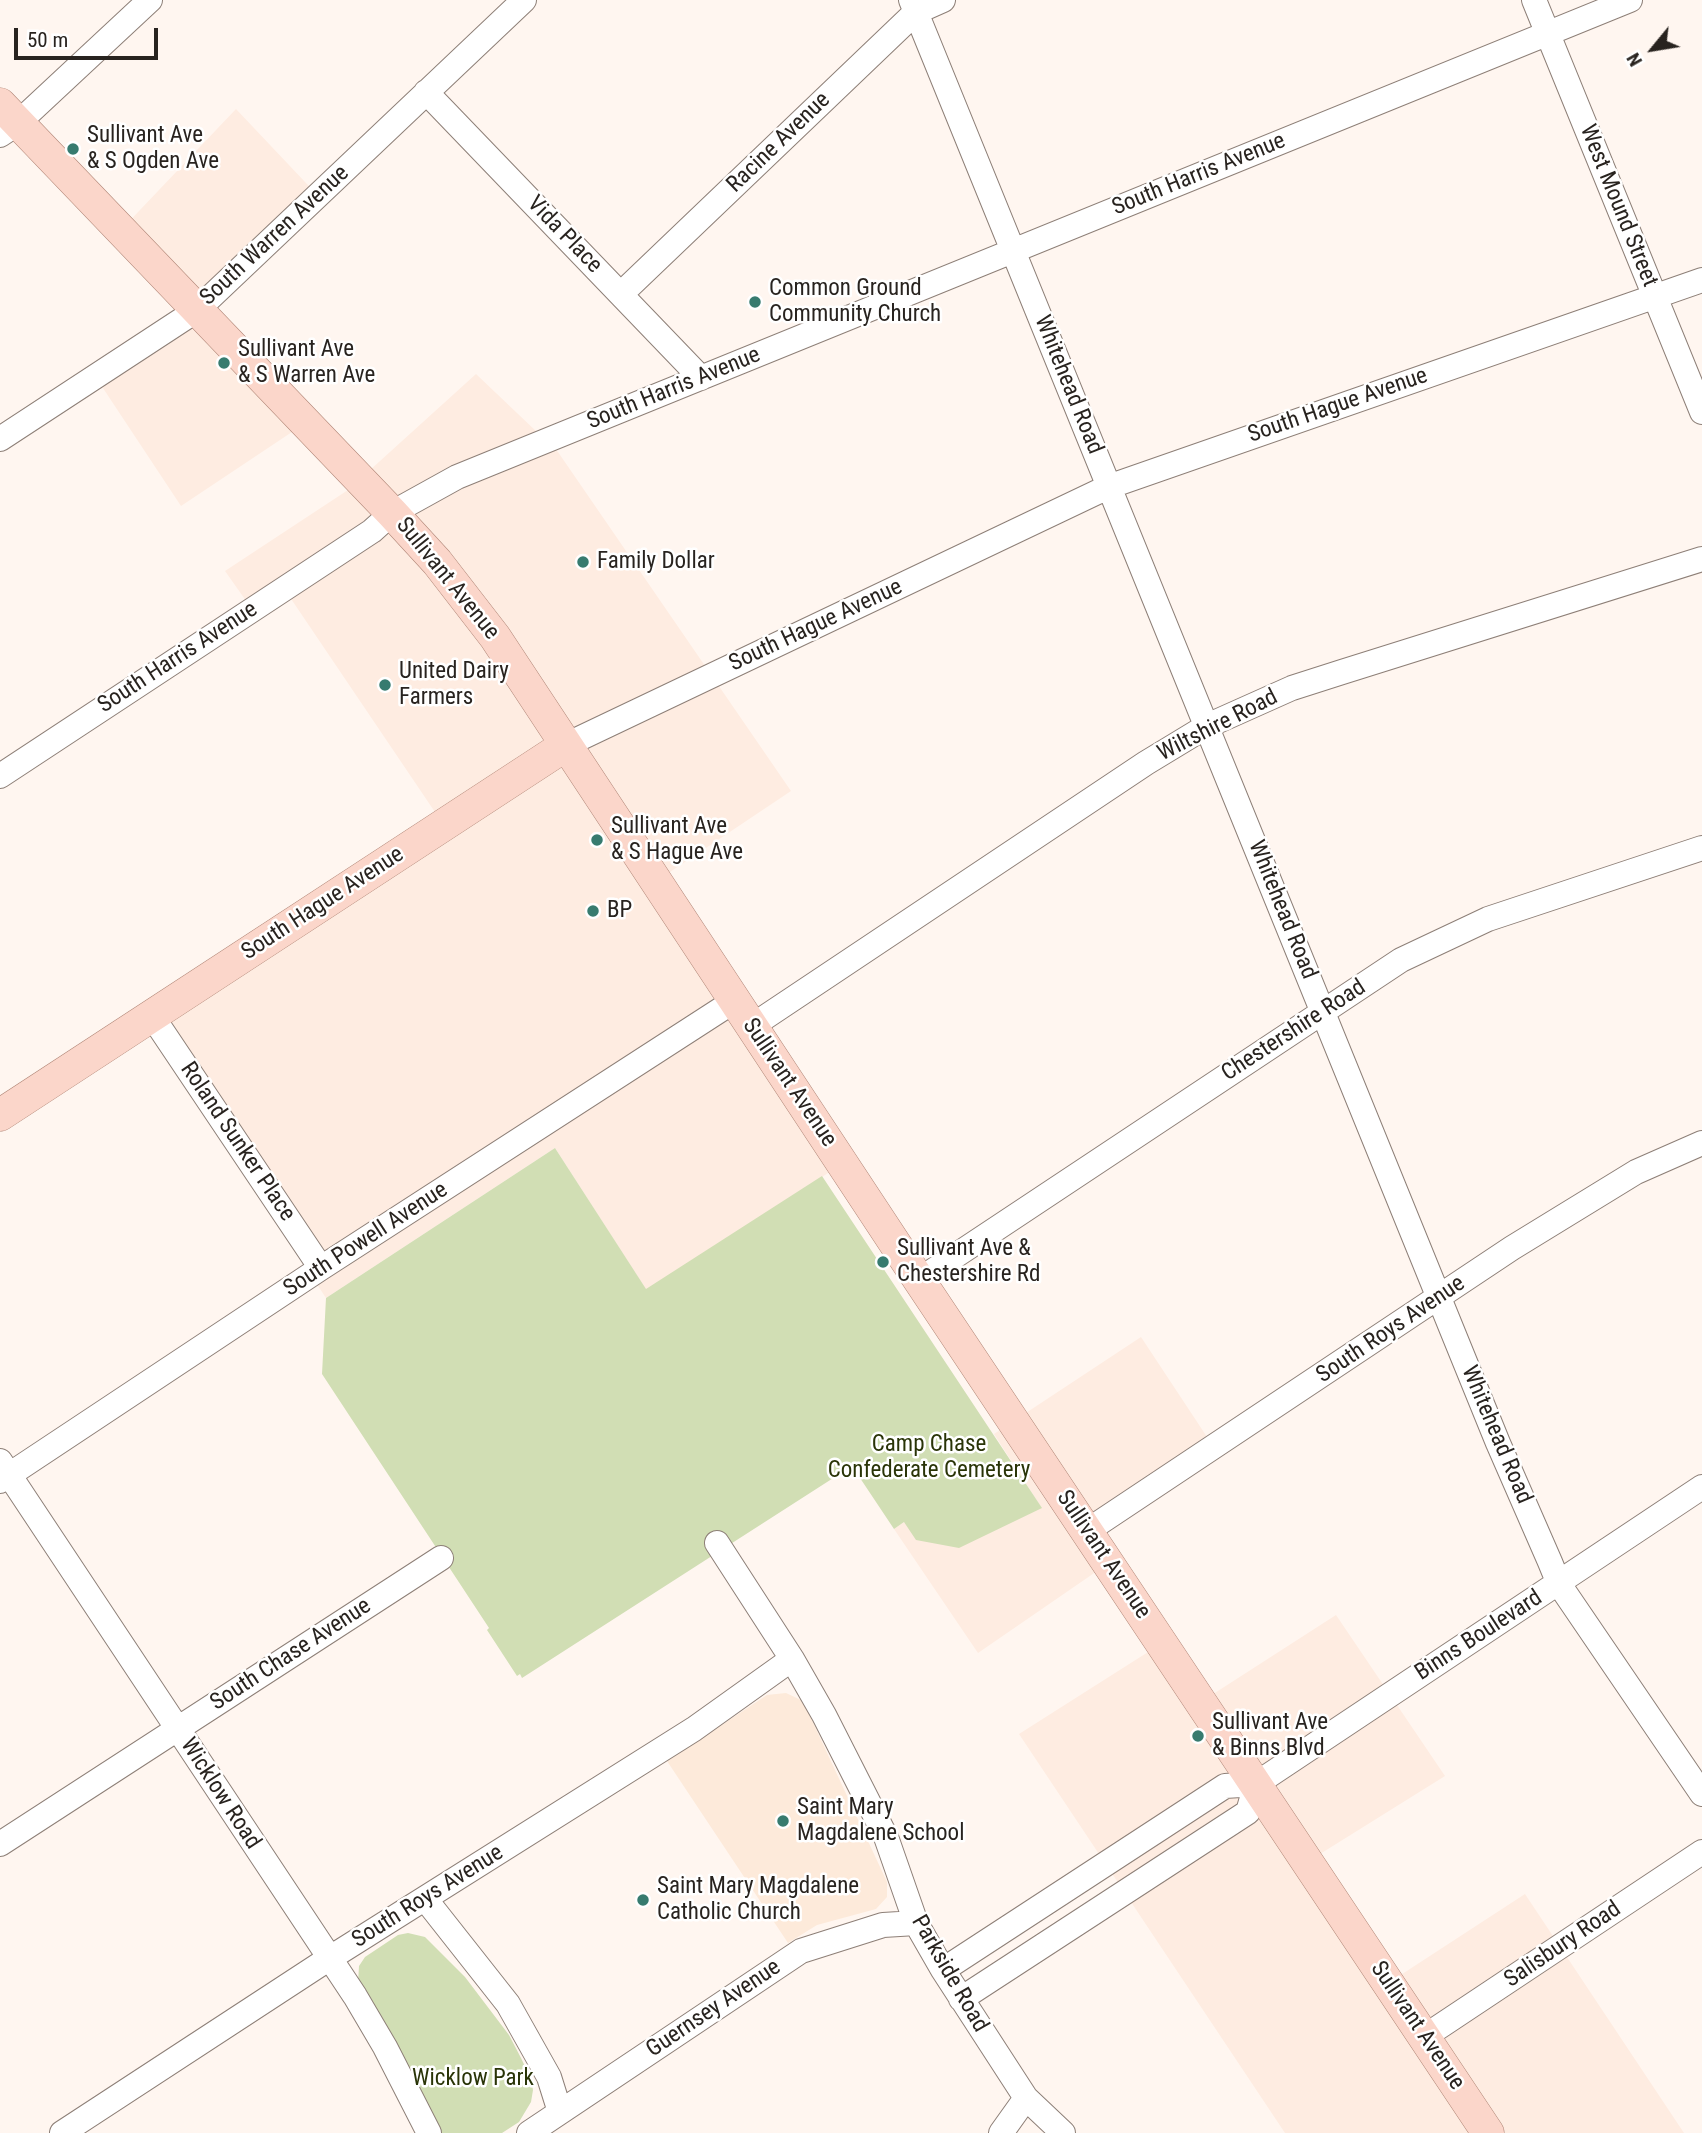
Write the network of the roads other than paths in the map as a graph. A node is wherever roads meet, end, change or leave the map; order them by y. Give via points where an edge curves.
1 (150, 0) edge
2 (524, 0) edge
3 (943, 0) edge
4 (1534, 0) edge
5 (1630, 0) edge
6 (913, 6) edge
7 (1547, 34) junction
8 (426, 92) junction
9 (6, 121) edge
10 (1013, 250) junction
11 (1702, 280) edge
12 (621, 294) junction
13 (1655, 297) junction
14 (197, 310) junction
15 (701, 379) junction
16 (1702, 412) edge
17 (0, 439) edge
18 (1108, 487) junction
19 (392, 513) junction
20 (1702, 559) edge
21 (1207, 726) junction
22 (566, 746) junction
23 (0, 776) edge
24 (1702, 848) edge
25 (734, 1001) junction
26 (1324, 1011) junction
27 (152, 1016) junction
28 (752, 1026) junction
29 (0, 1115) edge
30 (1702, 1143) edge
31 (321, 1268) junction
32 (919, 1280) junction
33 (1439, 1298) junction
34 (3, 1472) edge
35 (1702, 1487) edge
36 (1087, 1531) junction
37 (717, 1543) dead end
38 (442, 1558) dead end
39 (1559, 1584) junction
40 (792, 1659) junction
41 (178, 1729) junction
42 (1256, 1784) junction
43 (1702, 1794) edge
44 (0, 1844) edge
45 (1702, 1852) edge
46 (426, 1900) junction
47 (916, 1923) junction
48 (330, 1959) junction
49 (943, 1970) junction
50 (961, 1999) junction
51 (1424, 2037) junction
52 (1026, 2098) junction
53 (560, 2112) junction
54 (62, 2133) edge
55 (429, 2133) edge
56 (529, 2133) edge
57 (1001, 2133) edge
58 (1063, 2133) edge
59 (1488, 2133) edge

1 - 9 street
2 - 8 street, South Warren Avenue
3 - 6 street, Racine Avenue
4 - 7 street, West Mound Street
5 - 7 street, South Harris Avenue
6 - 10 street, Whitehead Road
6 - 12 street, Racine Avenue
7 - 10 street, South Harris Avenue
7 - 13 street, West Mound Street
8 - 12 street, Vida Place
8 - 14 street, South Warren Avenue
9 - 14 main road, Sullivant Avenue
10 - 15 street, South Harris Avenue
10 - 18 street, Whitehead Road
11 - 13 street, South Hague Avenue
12 - 15 street, Vida Place
13 - 16 street, West Mound Street
13 - 18 street, South Hague Avenue
14 - 17 street, South Warren Avenue
14 - 19 main road, Sullivant Avenue
15 - 19 street, South Harris Avenue via 457,477
18 - 21 street, Whitehead Road
18 - 22 street, South Hague Avenue
19 - 22 main road, Sullivant Avenue via 463,594
19 - 23 street, South Harris Avenue
20 - 21 street, Wiltshire Road via 1292,688
21 - 26 street, Whitehead Road
21 - 28 street, Wiltshire Road
22 - 25 main road, Sullivant Avenue
22 - 27 main road, South Hague Avenue
24 - 26 street, Chestershire Road via 1488,919 1401,960
25 - 28 main road, Sullivant Avenue
25 - 31 street, South Powell Avenue
26 - 32 street, Chestershire Road
26 - 33 street, Whitehead Road
27 - 29 main road, South Hague Avenue
27 - 31 street, Roland Sunker Place
28 - 32 main road, Sullivant Avenue
30 - 33 street, South Roys Avenue via 1636,1172
31 - 34 street, South Powell Avenue
32 - 36 main road, Sullivant Avenue
33 - 36 street, South Roys Avenue
33 - 39 street, Whitehead Road
34 - 41 street, Wicklow Road
35 - 39 street, Binns Boulevard
36 - 42 main road, Sullivant Avenue
37 - 40 street, Parkside Road
38 - 41 street, South Chase Avenue
39 - 42 street, Binns Boulevard
39 - 43 street, Whitehead Road
40 - 46 street, South Roys Avenue via 694,1729
40 - 47 street, Parkside Road via 886,1837
41 - 44 street, South Chase Avenue
41 - 48 street, Wicklow Road
42 - 49 street, Binns Boulevard via 1225,1786
42 - 50 street via 1248,1812
42 - 51 main road, Sullivant Avenue
45 - 51 street, Salisbury Road
46 - 48 street, South Roys Avenue
46 - 53 street via 508,2004 549,2077
47 - 49 street, Parkside Road
47 - 53 street, Guernsey Avenue via 883,1925 801,1951
48 - 54 street, South Roys Avenue
48 - 55 street, Wicklow Road via 385,2046
49 - 50 street, Parkside Road
50 - 52 street, Parkside Road
51 - 59 main road, Sullivant Avenue
52 - 57 street
52 - 58 street, Parkside Road
53 - 56 street, Guernsey Avenue

